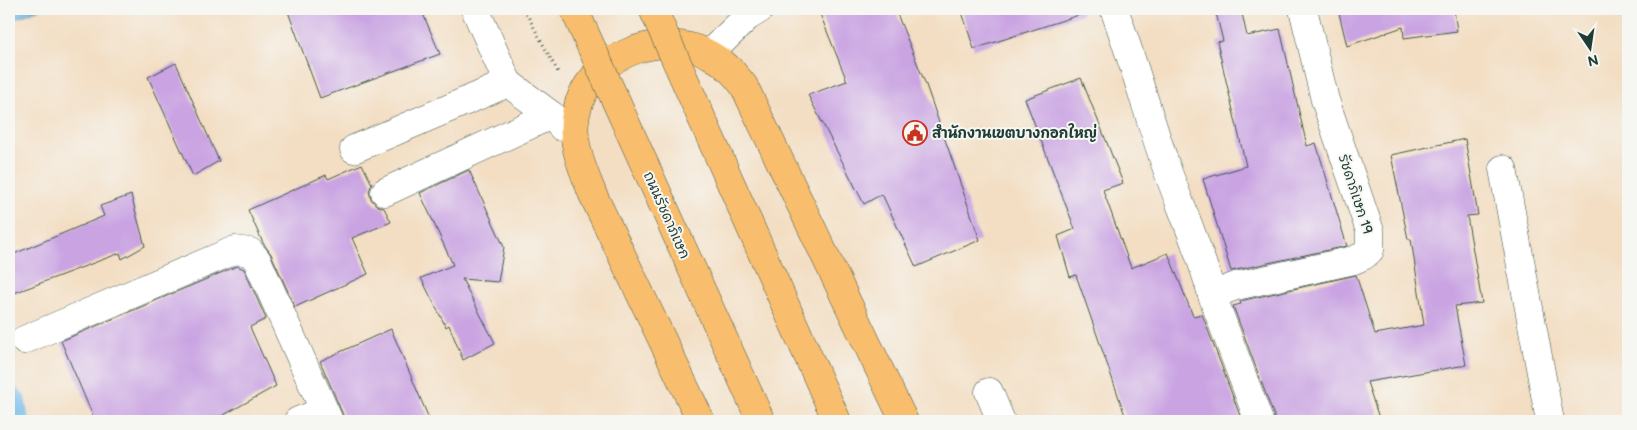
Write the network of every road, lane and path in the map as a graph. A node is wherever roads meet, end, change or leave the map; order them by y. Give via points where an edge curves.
1 (476, 9) edge
2 (524, 9) edge
3 (574, 9) edge
4 (653, 9) edge
5 (760, 9) edge
6 (1114, 9) edge
7 (1303, 9) edge
8 (709, 54) junction
9 (508, 83) junction
10 (578, 109) junction
11 (551, 115) junction
12 (575, 140) junction
13 (354, 149) dead end
14 (1503, 169) dead end
15 (386, 192) dead end
16 (1212, 295) junction
17 (24, 340) dead end
18 (989, 392) dead end
19 (326, 416) edge
20 (298, 421) edge
21 (702, 421) edge
22 (761, 421) edge
23 (837, 421) edge
24 (904, 421) edge
25 (1001, 421) edge
26 (1260, 421) edge
27 (1550, 421) edge

1 - 9 street
2 - 10 path
3 - 22 main road, ถนนรัชดาภิเษก, bridge
4 - 23 main road, bridge
5 - 8 street via 747,17
6 - 16 street
7 - 16 street, รัชดาภิเษก 19 via 1325,100 1370,231 1370,250 1354,260 1236,286
8 - 10 main road via 667,44 635,49 604,67 590,83
8 - 24 main road via 729,68 744,86
9 - 11 street
9 - 13 street
10 - 12 main road
11 - 12 street
11 - 15 street
12 - 21 main road via 593,195
14 - 27 street
16 - 26 street
17 - 19 street via 235,250 250,252 257,260
18 - 25 street
19 - 20 street

